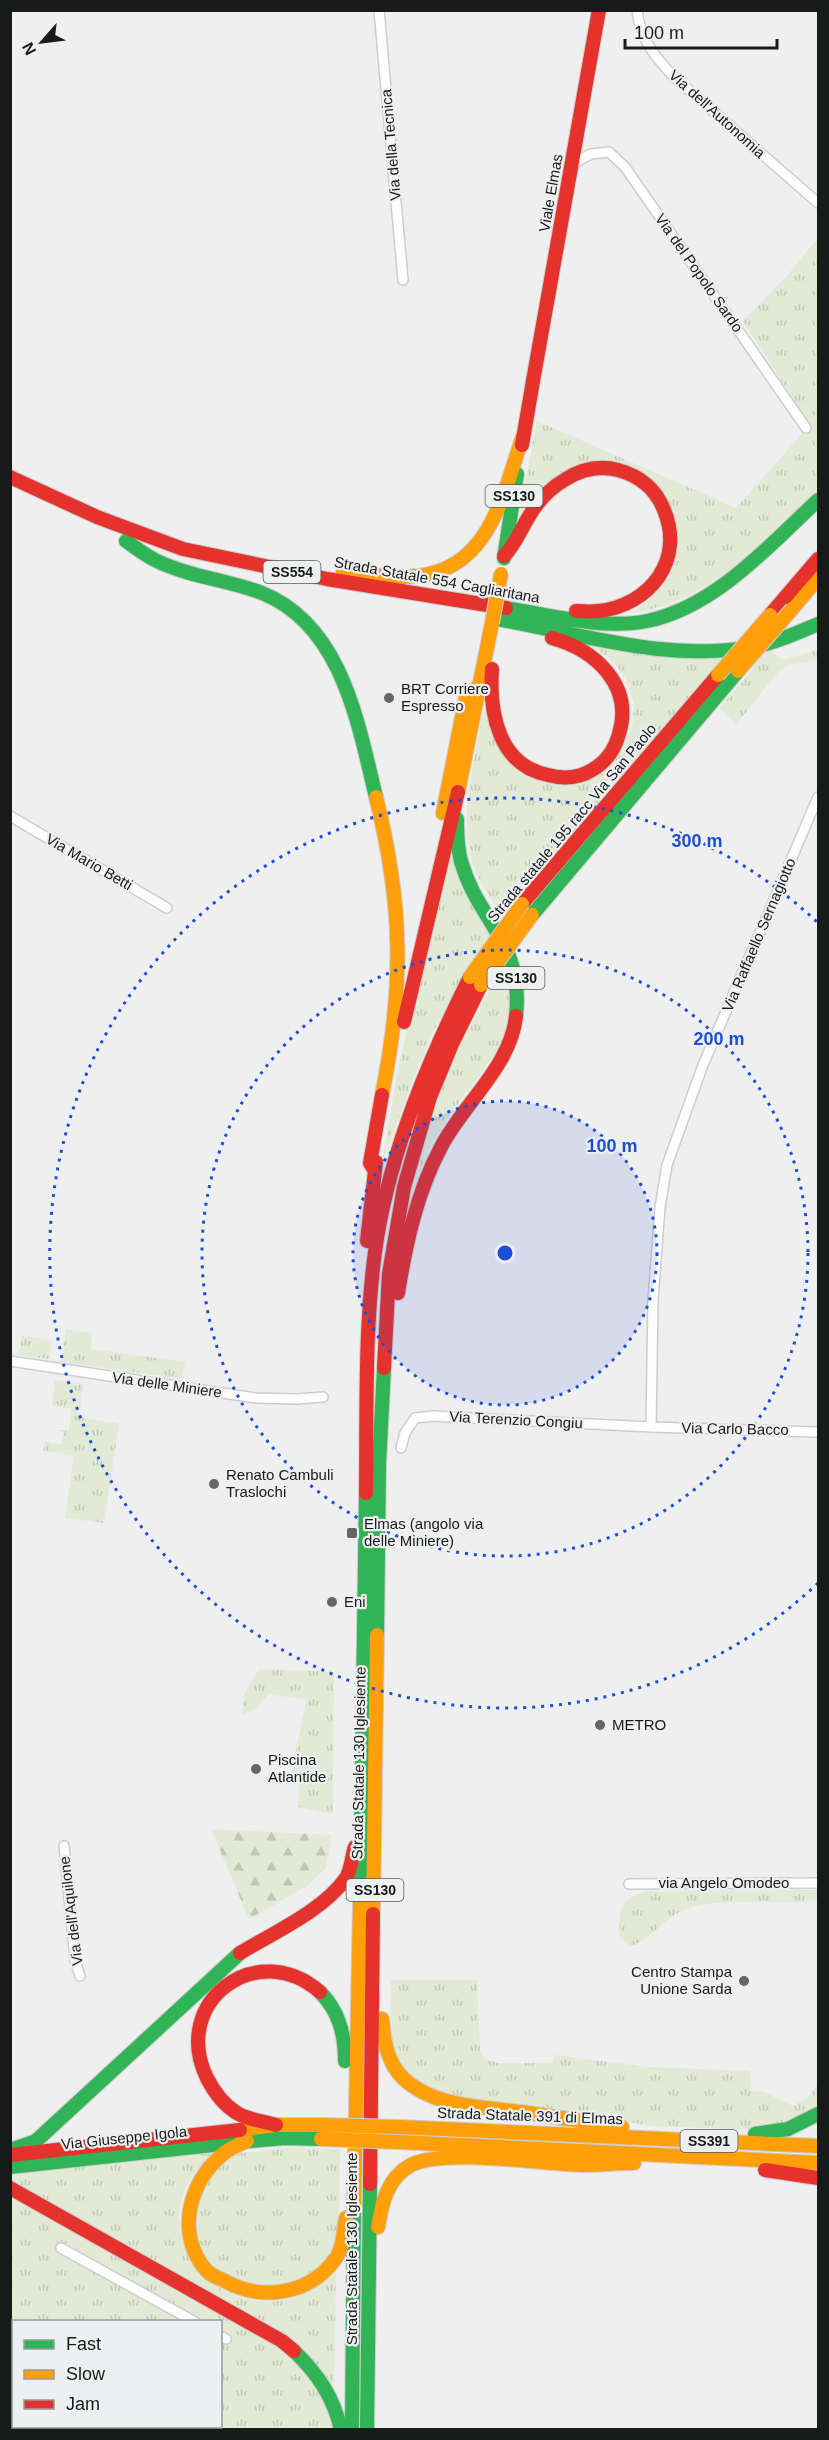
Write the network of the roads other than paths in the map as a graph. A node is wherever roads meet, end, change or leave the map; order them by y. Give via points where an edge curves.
1 (379, 10) edge
2 (599, 10) edge
3 (637, 10) edge
4 (574, 163) junction
5 (819, 203) edge
6 (403, 280) dead end
7 (806, 428) dead end
8 (524, 436) junction
9 (10, 477) edge
10 (10, 488) edge
11 (819, 500) edge
12 (126, 541) junction
13 (504, 556) junction
14 (221, 558) junction
15 (819, 559) edge
16 (819, 578) edge
17 (511, 610) junction
18 (529, 624) junction
19 (819, 624) edge
20 (586, 629) junction
21 (490, 657) junction
22 (480, 685) junction
23 (819, 797) edge
24 (456, 800) junction
25 (10, 816) edge
26 (446, 837) junction
27 (167, 908) dead end
28 (476, 981) junction
29 (375, 1171) junction
30 (385, 1350) junction
31 (368, 1354) junction
32 (10, 1361) edge
33 (323, 1397) dead end
34 (651, 1427) junction
35 (819, 1432) edge
36 (400, 1448) dead end
37 (362, 1823) junction
38 (64, 1846) dead end
39 (819, 1883) edge
40 (629, 1884) dead end
41 (374, 1940) junction
42 (80, 1976) dead end
43 (355, 2100) junction
44 (819, 2114) edge
45 (276, 2125) junction
46 (322, 2132) junction
47 (243, 2137) junction
48 (658, 2139) junction
49 (726, 2141) junction
50 (819, 2146) edge
51 (10, 2150) edge
52 (10, 2155) edge
53 (660, 2155) junction
54 (722, 2158) junction
55 (819, 2163) edge
56 (10, 2167) edge
57 (819, 2178) edge
58 (354, 2182) junction
59 (10, 2188) edge
60 (61, 2248) dead end
61 (369, 2265) junction
62 (191, 2320) edge
63 (340, 2430) edge
64 (352, 2430) edge
65 (367, 2430) edge

1 - 6 street, Via della Tecnica
2 - 4 main road, Viale Elmas
3 - 5 street, Via dell'Autonomia via 643,36 656,58
4 - 7 street, Via del Popolo Sardo via 591,154 609,152 625,167
4 - 8 main road, Viale Elmas / SS130
8 - 13 main road, SS130
8 - 14 main road via 489,528 477,547 448,569 401,576 322,570 258,558
9 - 14 main road, Strada Statale 554 Cagliaritana / SS554 via 143,536
10 - 12 main road, Strada Statale 554 Cagliaritana / SS554
11 - 20 main road via 744,570 712,592 647,621
12 - 18 main road, Strada Statale 554 Cagliaritana / SS554 via 230,571
12 - 29 main road via 156,561 266,595 295,611 314,628 339,670 382,814 396,901 396,1013 372,1143 370,1163
13 - 17 main road via 516,546 527,519 555,486 572,474 594,468 634,475 653,489 669,514 672,540 667,564 655,583 637,599 592,613 525,604
13 - 21 main road, SS130, bridge
14 - 17 main road, Strada Statale 554 Cagliaritana / SS554
15 - 28 main road, Strada statale 195 racc Via San Paolo, bridge via 522,904
16 - 28 main road, Strada statale 195 racc Via San Paolo, bridge
17 - 20 main road, Strada Statale 554 Cagliaritana / SS554
18 - 20 main road, Strada Statale 554 Cagliaritana / SS554
18 - 21 main road via 539,635 582,648 602,663 615,681 624,703 623,728 614,749 600,766 579,776 556,778 534,772 514,759 493,718
19 - 20 main road via 758,646 727,649 653,648
21 - 22 main road, SS130
22 - 24 main road, SS130
22 - 26 main road via 466,697 453,754 441,825
23 - 34 street, Via Raffaello Sernagiotto via 703,1065 667,1165 654,1300
24 - 26 main road, SS130
24 - 30 main road, SS130 via 462,866 479,902 505,941 514,966 519,992 516,1020 497,1065 450,1130 431,1168 400,1276 393,1330
25 - 27 street, Via Mario Betti
26 - 29 main road, SS130 via 395,1061
28 - 30 main road, Strada statale 195 racc Via San Paolo via 412,1157 389,1274
28 - 31 main road, Strada statale 195 racc Via San Paolo via 439,1039 400,1143 380,1223
29 - 31 main road, SS130 via 362,1306 361,1340
30 - 41 main road, Strada Statale 130 Iglesiente / SS130 via 379,1465
31 - 37 main road, Strada Statale 130 Iglesiente / SS130
32 - 33 street, Via delle Miniere via 256,1398
34 - 35 street, Via Carlo Bacco
34 - 36 street, Via Terenzio Congiu via 433,1416 415,1418
37 - 43 main road, Strada Statale 130 Iglesiente / SS130
37 - 51 main road via 347,1877 331,1894 310,1911 233,1956 36,2141
38 - 42 street, Via dell'Aquilone via 75,1960
39 - 40 street, via Angelo Omodeo
41 - 48 main road via 382,1965 382,2034 386,2050 401,2077 418,2091 459,2103 645,2129
41 - 61 main road, Strada Statale 130 Iglesiente / SS130
43 - 45 main road via 345,2088 343,2026 319,1990 295,1976 269,1970 239,1978 216,1994 200,2018 200,2060 213,2091 226,2104 238,2114
43 - 58 main road, Strada Statale 130 Iglesiente / SS130
44 - 49 main road via 777,2133 741,2134
45 - 46 main road, Strada Statale 391 di Elmas / SS391
45 - 47 main road, Strada Statale 391 di Elmas / SS391
46 - 47 main road, Strada Statale 391 di Elmas / SS391
46 - 48 main road, Strada Statale 391 di Elmas / SS391, bridge via 399,2127
46 - 53 main road, Strada Statale 391 di Elmas / SS391, bridge via 398,2142
47 - 52 main road, Via Giuseppe Igola
47 - 56 main road, Via Giuseppe Igola
47 - 58 main road via 199,2180 188,2207 191,2242 208,2272 232,2286 262,2295 313,2282 337,2256
48 - 49 main road, Strada Statale 391 di Elmas / SS391
49 - 50 main road, Strada Statale 391 di Elmas / SS391
53 - 54 main road, Strada Statale 391 di Elmas / SS391
53 - 61 main road via 646,2162 585,2165 425,2159 402,2172 384,2193
54 - 55 main road, Strada Statale 391 di Elmas / SS391
54 - 57 main road via 730,2165
58 - 64 main road, Strada Statale 130 Iglesiente / SS130
59 - 63 main road via 282,2341 304,2358 330,2393
60 - 62 street
61 - 65 main road, Strada Statale 130 Iglesiente / SS130

